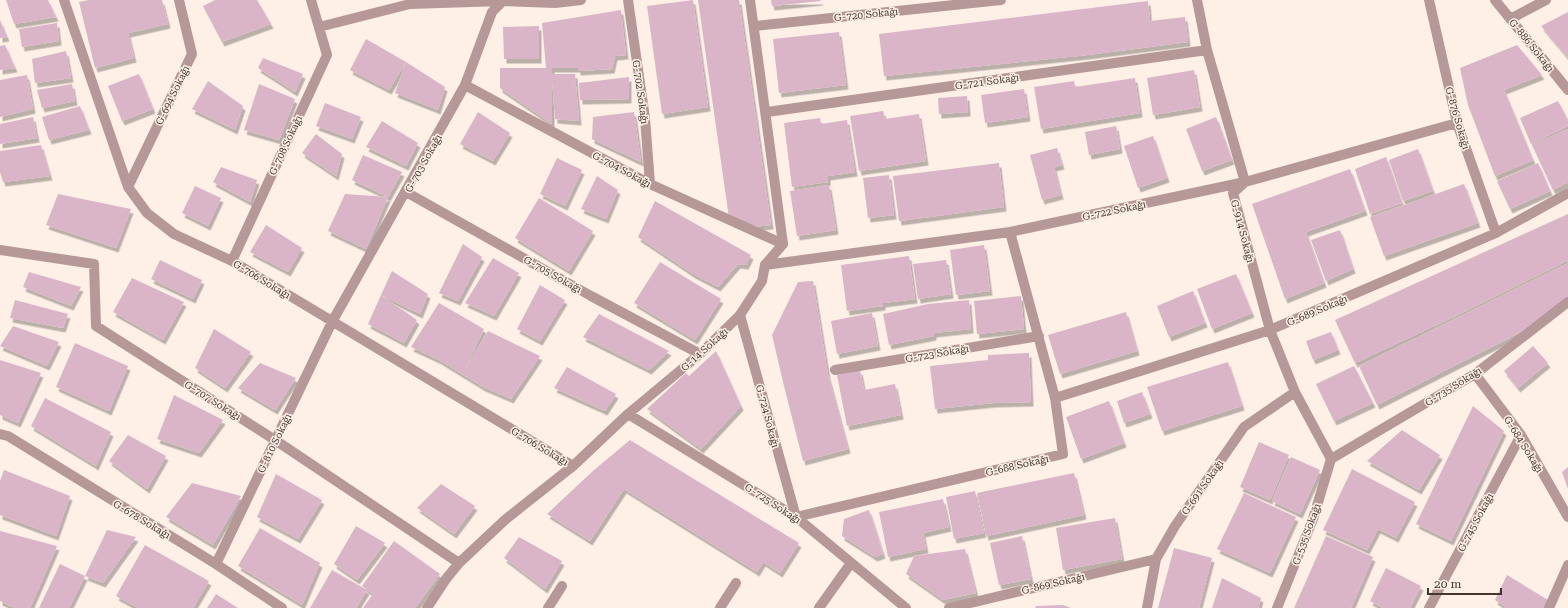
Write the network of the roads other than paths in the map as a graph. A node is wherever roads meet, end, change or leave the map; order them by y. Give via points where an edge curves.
1 (64, 0) edge
2 (179, 0) edge
3 (311, 0) edge
4 (581, 0) edge
5 (628, 0) edge
6 (750, 0) edge
7 (1001, 0) edge
8 (1196, 0) edge
9 (1429, 0) edge
10 (1495, 0) edge
11 (1546, 0) edge
12 (503, 1) edge
13 (977, 1) edge
14 (410, 2) edge
15 (1510, 18) junction
16 (755, 26) junction
17 (319, 27) junction
18 (1207, 50) junction
19 (465, 85) junction
20 (1568, 90) edge
21 (766, 112) junction
22 (1457, 123) junction
23 (1245, 182) junction
24 (650, 184) junction
25 (128, 187) junction
26 (406, 192) junction
27 (1568, 193) edge
28 (1010, 232) junction
29 (1496, 233) junction
30 (783, 244) junction
31 (0, 250) edge
32 (232, 261) junction
33 (765, 265) junction
34 (1568, 302) edge
35 (740, 315) junction
36 (332, 322) junction
37 (1270, 330) junction
38 (1039, 336) junction
39 (700, 354) junction
40 (835, 370) dead end
41 (1475, 374) junction
42 (1296, 392) junction
43 (1055, 398) junction
44 (628, 414) junction
45 (0, 434) edge
46 (1521, 435) junction
47 (275, 440) junction
48 (1331, 458) junction
49 (573, 466) junction
50 (796, 517) junction
51 (1568, 518) edge
52 (1156, 559) junction
53 (459, 563) junction
54 (851, 563) junction
55 (216, 564) junction
56 (1568, 565) edge
57 (736, 582) dead end
58 (562, 586) dead end
59 (282, 608) edge
60 (427, 608) edge
61 (548, 608) edge
62 (720, 608) edge
63 (819, 608) edge
64 (906, 608) edge
65 (948, 608) edge
66 (1147, 608) edge
67 (1278, 608) edge
68 (1429, 608) edge
69 (1549, 608) edge

1 - 25 street, G-706 Sokağı
2 - 25 street, G-694 Sokağı via 192,54
3 - 17 street, G-708 Sokağı
4 - 12 street via 555,3
5 - 24 street, G-702 Sokağı via 645,118
6 - 16 street
7 - 13 street, G-720 Sokağı
8 - 18 street
9 - 22 street, G-876 Sokağı
10 - 15 street, G-886 Sokağı
11 - 15 street
12 - 14 street
12 - 19 street, G-703 Sokağı via 492,12
13 - 16 street, G-720 Sokağı
14 - 17 street
15 - 20 street, G-886 Sokağı
16 - 21 street
17 - 32 street, G-708 Sokağı via 327,55
18 - 21 street, G-721 Sokağı
18 - 23 street
19 - 24 street, G-704 Sokağı
19 - 26 street, G-703 Sokağı
21 - 30 street
22 - 23 street, G-722 Sokağı
22 - 29 street, G-876 Sokağı
23 - 28 street, G-722 Sokağı
23 - 37 street, G-914 Sokağı via 1233,193
24 - 30 street, G-704 Sokağı
25 - 32 street, G-706 Sokağı via 147,213 174,234
26 - 36 street, G-703 Sokağı
26 - 39 street, G-705 Sokağı
27 - 29 street, G-689 Sokağı
28 - 33 street, G-722 Sokağı
28 - 38 street, G-688 Sokağı
29 - 37 street, G-689 Sokağı
30 - 33 street, G-14 Sokağı
31 - 47 street, G-707 Sokağı via 94,264 96,326
32 - 36 street, G-706 Sokağı
33 - 35 street, G-14 Sokağı via 762,281
34 - 41 street, G-735 Sokağı
35 - 39 street, G-14 Sokağı
35 - 50 street, G-724 Sokağı
36 - 47 street, G-810 Sokağı
36 - 49 street, G-706 Sokağı
37 - 42 street, G-914 Sokağı
37 - 43 street, G-689 Sokağı
38 - 40 street, G-723 Sokağı
38 - 43 street, G-688 Sokağı
39 - 44 street, G-14 Sokağı
41 - 46 street, G-684 Sokağı
41 - 48 street, G-735 Sokağı
42 - 48 street, G-914 Sokağı
42 - 52 street, G-691 Sokağı via 1244,427 1175,526
43 - 50 street, G-688 Sokağı via 1063,454
44 - 49 street, G-14 Sokağı
44 - 50 street, G-725 Sokağı
45 - 55 street, G-678 Sokağı via 8,436
46 - 51 street, G-684 Sokağı
46 - 68 street, G-745 Sokağı
47 - 53 street, G-707 Sokağı
47 - 55 street, G-810 Sokağı
48 - 67 street, G-535 Sokağı via 1313,519
49 - 53 street, G-14 Sokağı via 506,519
50 - 54 street, G-725 Sokağı
52 - 65 street, G-869 Sokağı
52 - 66 street, G-691 Sokağı
53 - 60 street, G-14 Sokağı
54 - 63 street
54 - 64 street, G-725 Sokağı
55 - 59 street, G-678 Sokağı
56 - 69 street
57 - 62 street
58 - 61 street

